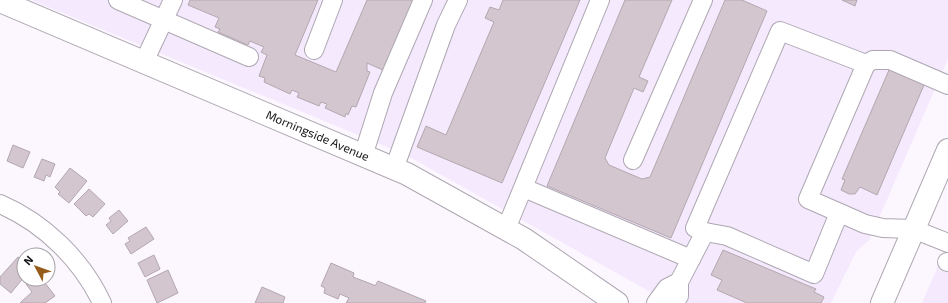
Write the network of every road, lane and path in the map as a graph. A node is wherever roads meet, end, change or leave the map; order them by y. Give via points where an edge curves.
1 (118, 0) edge
2 (173, 0) edge
3 (333, 0) edge
4 (424, 0) edge
5 (458, 0) edge
6 (600, 0) edge
7 (703, 0) edge
8 (0, 1) edge
9 (164, 19) junction
10 (314, 50) dead end
11 (249, 58) dead end
12 (144, 62) junction
13 (866, 64) junction
14 (948, 85) edge
15 (948, 150) edge
16 (363, 156) junction
17 (633, 160) dead end
18 (394, 169) junction
19 (524, 188) junction
20 (0, 204) edge
21 (838, 214) junction
22 (913, 228) junction
23 (506, 230) junction
24 (705, 232) junction
25 (948, 243) edge
26 (691, 259) junction
27 (679, 282) junction
28 (102, 303) edge
29 (617, 303) edge
30 (656, 303) edge
31 (674, 303) edge
32 (882, 303) edge

1 - 9 street
2 - 9 street
3 - 10 street
4 - 16 street via 383,93
5 - 18 street via 446,26
6 - 19 street
7 - 17 street
8 - 12 main road, Morningside Avenue
9 - 11 street
9 - 12 street
12 - 16 main road, Morningside Avenue
13 - 14 street via 873,60 890,60
13 - 21 street via 808,199
13 - 24 street via 780,31 695,228
15 - 22 main road
16 - 18 main road, Morningside Avenue
18 - 23 main road, Morningside Avenue
19 - 23 street
19 - 26 street
20 - 28 street via 49,233 82,269
21 - 22 street via 883,228
21 - 24 street via 814,274 728,236
22 - 25 street
22 - 32 main road
23 - 29 main road, Morningside Avenue
24 - 26 street
26 - 27 street
27 - 30 street via 667,288
27 - 31 street via 679,296

